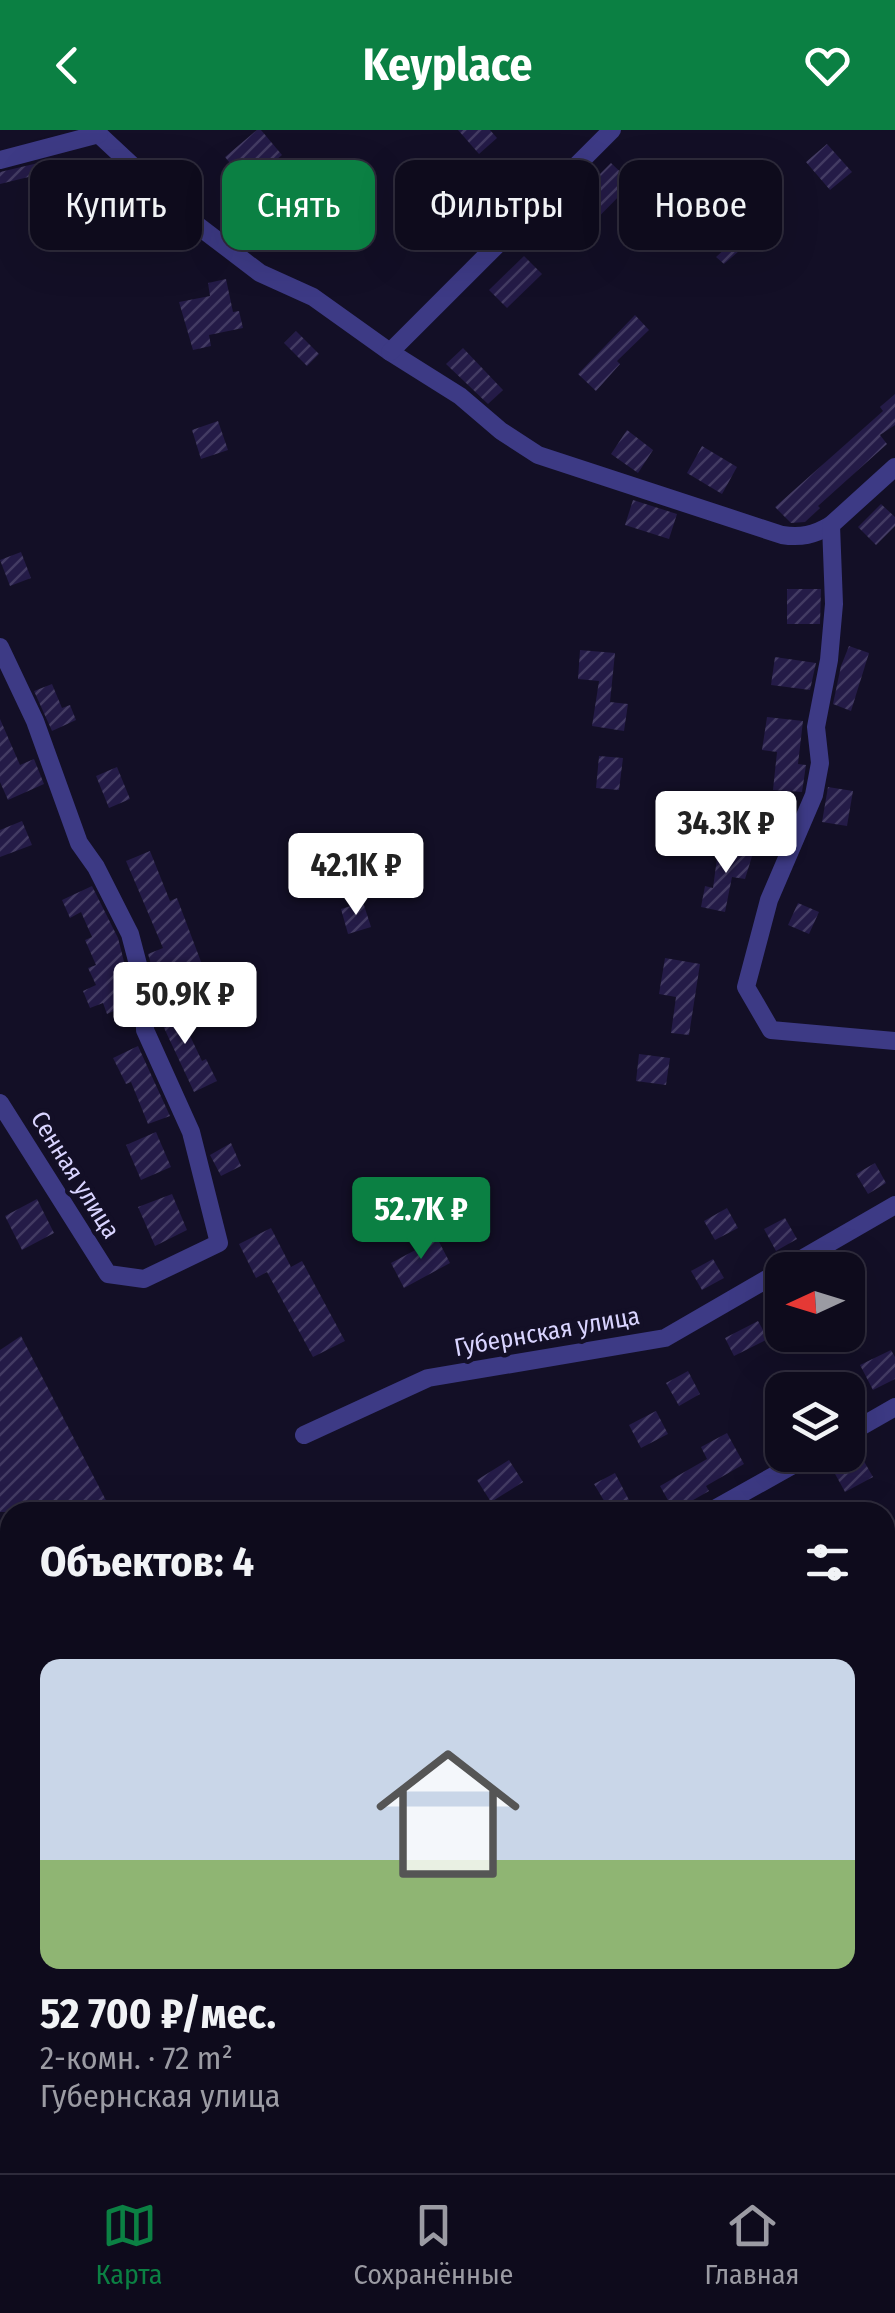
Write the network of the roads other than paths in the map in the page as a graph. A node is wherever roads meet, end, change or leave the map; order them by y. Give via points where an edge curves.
1 (612, 130) edge
2 (96, 132) edge
3 (0, 160) edge
4 (390, 352) junction
5 (895, 468) edge
6 (831, 525) junction
7 (0, 647) edge
8 (895, 1040) edge
9 (0, 1103) edge
10 (895, 1205) edge
11 (895, 1407) edge
12 (865, 1424) edge
13 (304, 1435) dead end
14 (780, 1472) edge
15 (726, 1502) edge

1 - 4 street
2 - 3 street
2 - 4 street via 193,222
4 - 6 street via 550,461 782,535 797,538
5 - 6 street
6 - 8 street via 834,604 816,727 820,763 814,795 769,900 746,987 771,1030
7 - 9 street, Сенная улица via 78,843 130,934 145,991 145,1030 191,1132 219,1243 144,1279 108,1274
10 - 13 street, Губернская улица via 664,1338 428,1378
11 - 12 street
14 - 15 street

